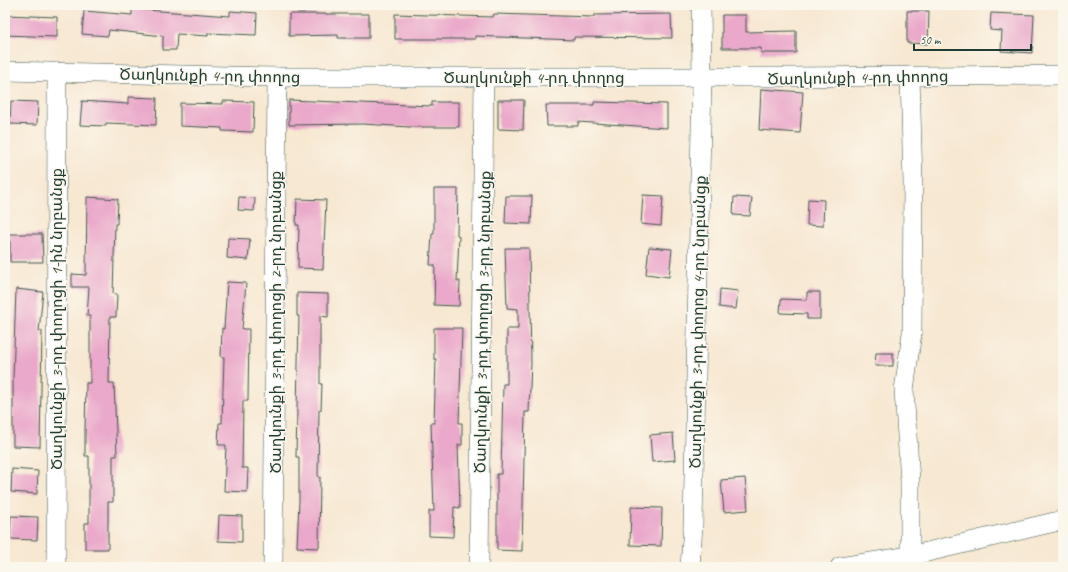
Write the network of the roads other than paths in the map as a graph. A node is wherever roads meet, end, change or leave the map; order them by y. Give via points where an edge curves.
1 (701, 5) edge
2 (5, 71) edge
3 (57, 72) junction
4 (1063, 75) edge
5 (910, 76) junction
6 (277, 77) junction
7 (484, 77) junction
8 (702, 77) junction
9 (1063, 520) edge
10 (910, 556) junction
11 (56, 567) edge
12 (272, 567) edge
13 (479, 567) edge
14 (690, 567) edge
15 (840, 567) edge

1 - 8 street, Ծաղկունքի 3-րդ փողոց 4-րդ նրբանցք
2 - 3 street, Ծաղկունքի 4-րդ փողոց
3 - 6 street, Ծաղկունքի 4-րդ փողոց
3 - 11 street, Ծաղկունքի 3-րդ փողոցի 1-ին նրբանցք
4 - 5 street, Ծաղկունքի 4-րդ փողոց
5 - 8 street, Ծաղկունքի 4-րդ փողոց
5 - 10 street via 913,183 912,332 904,390 910,481
6 - 7 street, Ծաղկունքի 4-րդ փողոց
6 - 12 street, Ծաղկունքի 3-րդ փողոցի 2-րդ նրբանցք
7 - 8 street, Ծաղկունքի 4-րդ փողոց
7 - 13 street, Ծաղկունքի 3-րդ փողոցի 3-րդ նրբանցք
8 - 14 street, Ծաղկունքի 3-րդ փողոց 4-րդ նրբանցք
9 - 10 street
10 - 15 street

